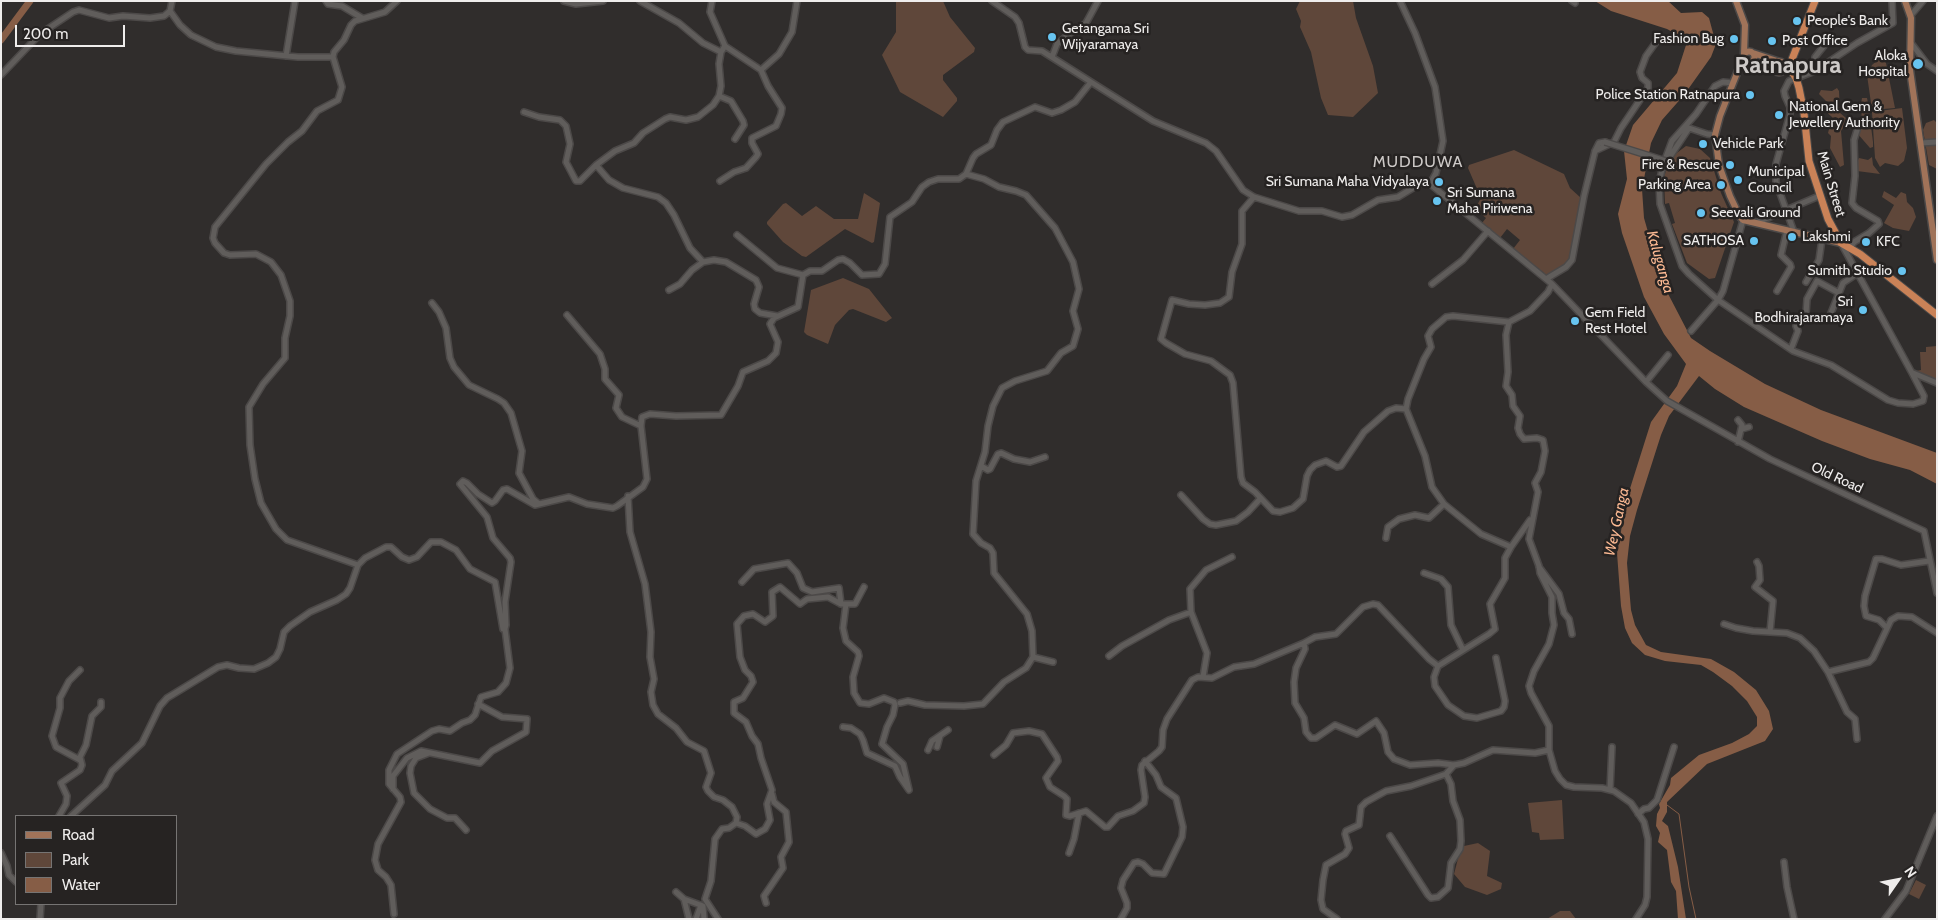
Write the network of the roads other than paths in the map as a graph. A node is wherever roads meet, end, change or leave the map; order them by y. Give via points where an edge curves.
1 (172, 1) edge
2 (295, 1) edge
3 (326, 1) edge
4 (397, 1) edge
5 (564, 1) edge
6 (603, 1) edge
7 (640, 1) edge
8 (712, 1) edge
9 (797, 1) edge
10 (992, 1) edge
11 (1098, 1) edge
12 (1400, 1) edge
13 (1736, 1) edge
14 (1815, 1) edge
15 (1892, 1) edge
16 (1905, 1) edge
17 (1922, 1) edge
18 (170, 12) junction
19 (1910, 15) junction
20 (362, 18) junction
21 (1659, 38) dead end
22 (1828, 41) dead end
23 (1911, 43) junction
24 (725, 46) junction
25 (721, 52) junction
26 (286, 56) junction
27 (333, 57) junction
28 (1052, 57) junction
29 (1748, 57) junction
30 (1787, 69) junction
31 (760, 70) junction
32 (1815, 71) junction
33 (1937, 71) edge
34 (1, 75) edge
35 (1091, 82) junction
36 (1733, 83) junction
37 (719, 96) junction
38 (524, 112) dead end
39 (1858, 124) dead end
40 (1716, 134) junction
41 (735, 140) dead end
42 (1937, 142) edge
43 (1920, 143) junction
44 (1595, 152) junction
45 (596, 165) junction
46 (966, 174) junction
47 (720, 181) dead end
48 (1430, 184) junction
49 (1819, 196) junction
50 (1254, 197) junction
51 (1786, 210) junction
52 (1743, 220) junction
53 (1756, 223) junction
54 (1934, 224) edge
55 (1488, 231) junction
56 (1790, 231) junction
57 (737, 236) dead end
58 (1822, 239) junction
59 (1841, 243) junction
60 (1850, 248) junction
61 (1937, 260) edge
62 (703, 262) junction
63 (1858, 273) junction
64 (803, 275) junction
65 (1546, 279) junction
66 (1806, 282) dead end
67 (1432, 284) dead end
68 (1552, 284) junction
69 (668, 290) dead end
70 (1776, 291) dead end
71 (1839, 293) junction
72 (1718, 300) junction
73 (432, 303) dead end
74 (1831, 312) dead end
75 (567, 315) dead end
76 (1937, 315) edge
77 (778, 316) junction
78 (1509, 322) junction
79 (1691, 331) dead end
80 (1791, 349) junction
81 (1668, 355) dead end
82 (1912, 373) junction
83 (1646, 382) junction
84 (1937, 383) edge
85 (1406, 409) junction
86 (1738, 420) dead end
87 (641, 426) junction
88 (1749, 427) dead end
89 (1742, 429) junction
90 (1738, 442) junction
91 (1045, 457) dead end
92 (980, 466) junction
93 (1181, 495) dead end
94 (628, 496) junction
95 (1260, 499) junction
96 (1444, 504) junction
97 (539, 505) junction
98 (1532, 518) junction
99 (1386, 538) dead end
100 (1511, 547) junction
101 (1232, 557) dead end
102 (1929, 561) junction
103 (1757, 562) dead end
104 (358, 564) junction
105 (1539, 566) junction
106 (1424, 573) dead end
107 (742, 582) dead end
108 (864, 588) dead end
109 (1937, 593) edge
110 (844, 604) junction
111 (1191, 612) junction
112 (1724, 624) dead end
113 (505, 628) junction
114 (1887, 628) junction
115 (1770, 632) junction
116 (1937, 633) edge
117 (1572, 634) dead end
118 (1304, 643) junction
119 (1463, 650) junction
120 (1109, 656) dead end
121 (1033, 658) junction
122 (1496, 658) dead end
123 (1053, 662) dead end
124 (1438, 666) junction
125 (80, 670) dead end
126 (1828, 672) junction
127 (1203, 677) junction
128 (101, 702) dead end
129 (900, 703) dead end
130 (478, 704) junction
131 (844, 727) dead end
132 (948, 730) dead end
133 (940, 736) junction
134 (1856, 739) dead end
135 (1674, 746) dead end
136 (938, 747) dead end
137 (1612, 747) dead end
138 (928, 750) dead end
139 (1548, 750) junction
140 (432, 752) junction
141 (994, 755) dead end
142 (80, 760) junction
143 (1146, 761) junction
144 (1454, 765) junction
145 (1446, 774) junction
146 (393, 789) junction
147 (772, 790) junction
148 (1610, 790) junction
149 (1079, 813) junction
150 (1638, 814) junction
151 (60, 815) edge
152 (72, 815) edge
153 (1937, 816) edge
154 (736, 823) junction
155 (466, 830) dead end
156 (1390, 836) dead end
157 (1, 852) edge
158 (1069, 853) dead end
159 (1784, 862) dead end
160 (15, 881) edge
161 (676, 892) dead end
162 (684, 899) junction
163 (705, 900) junction
164 (766, 903) dead end
165 (41, 905) edge
166 (702, 906) junction
167 (394, 914) dead end
168 (689, 918) edge
169 (40, 919) edge
170 (696, 919) edge
171 (704, 919) edge
172 (718, 919) edge
173 (1121, 919) edge
174 (1337, 919) edge
175 (1636, 919) edge
176 (1794, 919) edge
177 (1885, 919) edge

1 - 18 street
2 - 26 street
3 - 20 street
4 - 20 street via 385,12
5 - 6 street via 576,4
7 - 25 street via 679,22 703,43
8 - 24 street via 710,12
9 - 31 street via 792,32 779,54
10 - 28 street via 1016,17 1028,50 1042,51
11 - 28 street via 1086,23 1057,44
12 - 48 street via 1435,87 1443,141 1436,173
13 - 29 main road via 1745,25
14 - 30 highway, Main Street
15 - 32 street via 1893,23
16 - 19 main road
17 - 19 street
18 - 26 street via 191,35 216,47
18 - 34 street via 150,18 109,18 79,10 72,12 40,34
19 - 23 main road
20 - 27 street via 351,25
21 - 44 street via 1646,56 1640,72 1648,88 1614,142
22 - 32 street via 1816,57
23 - 33 street via 1927,64
23 - 43 main road via 1909,60
24 - 25 street
24 - 31 street
25 - 37 street
26 - 27 street
27 - 104 street via 342,87 338,100 317,111 302,131 266,164 215,226 213,238 224,253 256,254 271,262 281,275 290,301 285,358 262,384 249,407 250,445 261,503 276,530 287,540
28 - 35 street
29 - 30 main road
29 - 30 main road via 1776,71
29 - 36 main road
30 - 32 street
30 - 49 highway, Main Street via 1804,113 1809,161
30 - 51 street via 1789,81 1784,91 1790,114 1776,164 1776,182
31 - 47 street via 782,108 781,114 776,126 752,138 758,154 746,168
35 - 46 street via 1075,102 1062,110 1052,112 1035,107 1004,122 991,145 973,158
35 - 50 street via 1153,121 1206,143 1216,151 1243,190
36 - 40 main road
36 - 72 street via 1723,82 1715,86 1672,141 1659,183 1660,204 1682,266
37 - 41 street via 731,101 743,121 744,126
37 - 45 street via 702,114 686,120 664,119 634,143 615,151
38 - 45 street via 560,120 566,126 570,144 566,162 576,180 582,180
39 - 60 street via 1854,140 1852,203 1879,224
40 - 44 street, bridge via 1689,128 1666,161 1605,142 1598,143
40 - 52 main road via 1718,165
42 - 43 street
43 - 54 main road
44 - 65 street via 1572,260
45 - 62 street via 623,188 658,197 666,203 690,248
46 - 64 street via 959,179 929,182 912,202 890,217 885,264 879,274 862,275 843,259 822,271
46 - 92 street via 1026,195 1055,228 1073,262 1079,289 1074,310 1077,324 1074,346 1061,352 1047,371 1002,388 993,406
48 - 50 street via 1421,184 1398,197 1378,200 1358,213 1342,217 1322,211 1299,211
48 - 55 street, Old Road
49 - 51 street
49 - 59 highway, Main Street
50 - 95 street via 1242,211 1242,244 1232,272 1229,296 1220,303 1205,305 1172,300 1161,339 1185,354 1211,361 1230,375 1240,477
51 - 53 street
51 - 56 street
52 - 53 main road
52 - 72 street
53 - 56 main road
54 - 61 main road
55 - 65 street, Old Road
55 - 67 street via 1463,260
56 - 58 main road
56 - 70 street via 1781,255 1791,267
57 - 64 street via 777,268
58 - 59 main road
58 - 66 street via 1819,260
59 - 60 highway
59 - 63 street
60 - 76 highway
62 - 69 street via 680,284
62 - 77 street via 726,262 752,277 759,287 755,309
63 - 71 street via 1843,283
63 - 82 street
64 - 77 street via 798,307
65 - 68 street, Old Road
68 - 78 street via 1530,311
68 - 83 street, Old Road
71 - 74 street
71 - 80 street via 1817,282 1807,300 1806,314 1796,326 1798,331
72 - 79 street
72 - 80 street
73 - 97 street via 446,328 454,367 469,385 504,403 511,413 522,451 519,473
75 - 87 street via 600,354 605,379 619,395 616,408 622,418
77 - 87 street via 770,324 778,342 776,353 768,361 744,372 721,415 650,414 642,417
78 - 85 street via 1446,317 1428,336 1431,347
78 - 98 street via 1505,344 1506,386 1520,416 1520,434 1524,438 1543,440 1545,451 1535,483 1538,492
80 - 82 street via 1831,366 1898,403 1922,401 1924,396
81 - 83 street
82 - 84 street
83 - 90 street, Old Road via 1667,401
85 - 95 street via 1388,411 1364,432 1341,466 1326,461 1310,470 1303,498 1293,508 1273,511
85 - 96 street via 1425,456 1432,488
86 - 89 street
87 - 94 street via 647,479 643,487
88 - 89 street
89 - 90 street
90 - 102 street, Old Road via 1924,531
91 - 92 street via 1030,462 1001,453 990,469
92 - 121 street via 973,534 990,548 994,573 1027,614 1032,631
93 - 95 street via 1203,519 1216,525 1236,521
94 - 97 street via 613,508 569,497
94 - 154 street via 630,532 645,584 651,632 653,705 687,742 704,751 711,773 706,786 708,791 732,806
96 - 99 street via 1429,518 1415,515 1399,518 1388,527
96 - 100 street via 1481,534
97 - 113 street via 507,489 495,501 488,502 467,483 463,481 460,484 487,517 493,538 510,558
98 - 100 street
98 - 105 street via 1528,539
100 - 119 street via 1505,558 1505,578 1490,604 1494,629
101 - 111 street via 1206,570 1190,589
102 - 109 street, Old Road
102 - 114 street via 1901,565 1876,559 1864,606 1866,616 1879,620
103 - 115 street via 1760,580 1755,587 1773,601
104 - 113 street via 386,547 409,560 431,542 441,542 456,550 476,573 495,582
104 - 152 street via 346,594 290,626 284,632 276,657 268,663 254,668 218,667 167,698 142,743 112,772 105,785
105 - 117 street via 1559,594
105 - 139 street via 1552,597 1554,625 1549,644 1529,686 1549,726
106 - 119 street via 1441,579 1448,587 1451,625
107 - 110 street via 754,568 788,563 797,573 803,588 812,592 839,588
108 - 110 street via 855,604
110 - 131 street via 846,641 859,656 853,677 854,693 860,702 869,704 884,698 894,702 893,715 882,744 903,764 909,790 895,766 867,753 860,734
110 - 147 street via 828,597 807,599 800,604 780,588 772,592 772,616 766,622 753,614 744,616 737,624 740,658 753,682 743,698 734,702 734,713 746,722 758,744
111 - 120 street via 1169,620
111 - 127 street via 1207,653
112 - 115 street
113 - 130 street via 509,675 498,692 481,697
114 - 116 street via 1898,616 1912,617
114 - 126 street via 1869,662
115 - 126 street via 1787,632 1800,638 1814,651
118 - 124 street via 1315,637 1336,634 1363,607 1373,604 1378,605
118 - 127 street via 1254,664 1234,667 1212,678
118 - 144 street via 1305,649 1296,668 1295,703 1311,738 1335,725 1357,734 1376,721 1394,759 1410,765
119 - 124 street
121 - 123 street
121 - 129 street via 1026,668 1004,682 983,704
122 - 124 street via 1504,707 1501,711 1478,718 1464,716 1442,698 1435,686
125 - 142 street via 69,681 60,698 52,736 56,747
126 - 134 street via 1847,712 1855,719
127 - 143 street via 1192,680 1163,730 1162,747
128 - 142 street via 101,707 92,716
130 - 140 street via 502,717 527,719 526,732 492,751 480,763
130 - 146 street via 470,720 450,732 432,731 397,754 389,770 388,781
132 - 133 street
133 - 136 street
133 - 138 street via 932,741
135 - 150 street via 1657,800
137 - 148 street
139 - 144 street via 1535,753 1493,750
139 - 148 street via 1555,771 1566,785
140 - 146 street via 421,751 407,758 394,776
140 - 155 street via 413,761 410,772 414,793 430,809 447,818 455,818
141 - 149 street via 1006,745 1013,733 1029,731 1042,734 1058,761 1046,778 1050,787 1067,799 1066,815
142 - 151 street via 80,770 60,783 67,796
143 - 149 street via 1140,770 1145,797 1140,807 1118,816 1108,827 1086,811
143 - 173 street via 1161,787 1176,798 1183,827 1182,837 1164,874 1152,873 1138,862 1134,864 1121,888 1127,903
144 - 145 street
145 - 156 street via 1460,820 1461,841 1460,850 1451,863 1448,888 1438,897 1431,898
145 - 174 street via 1386,791 1361,807 1359,825 1345,834 1348,848 1326,865 1321,900 1323,909
146 - 167 street via 400,797 400,806 378,844 375,860 378,870 391,885
147 - 154 street via 766,804 770,820 765,828 756,834
147 - 164 street via 774,802 786,812 789,842 781,857 783,868 764,896
148 - 150 street via 1623,796
149 - 158 street
150 - 175 street via 1648,839 1647,897
153 - 177 street via 1906,891
154 - 163 street via 722,829 715,839 711,881
157 - 160 street via 9,875
159 - 176 street
161 - 162 street
162 - 166 street
162 - 168 street
163 - 166 street
163 - 172 street
165 - 169 street
166 - 170 street
166 - 171 street

